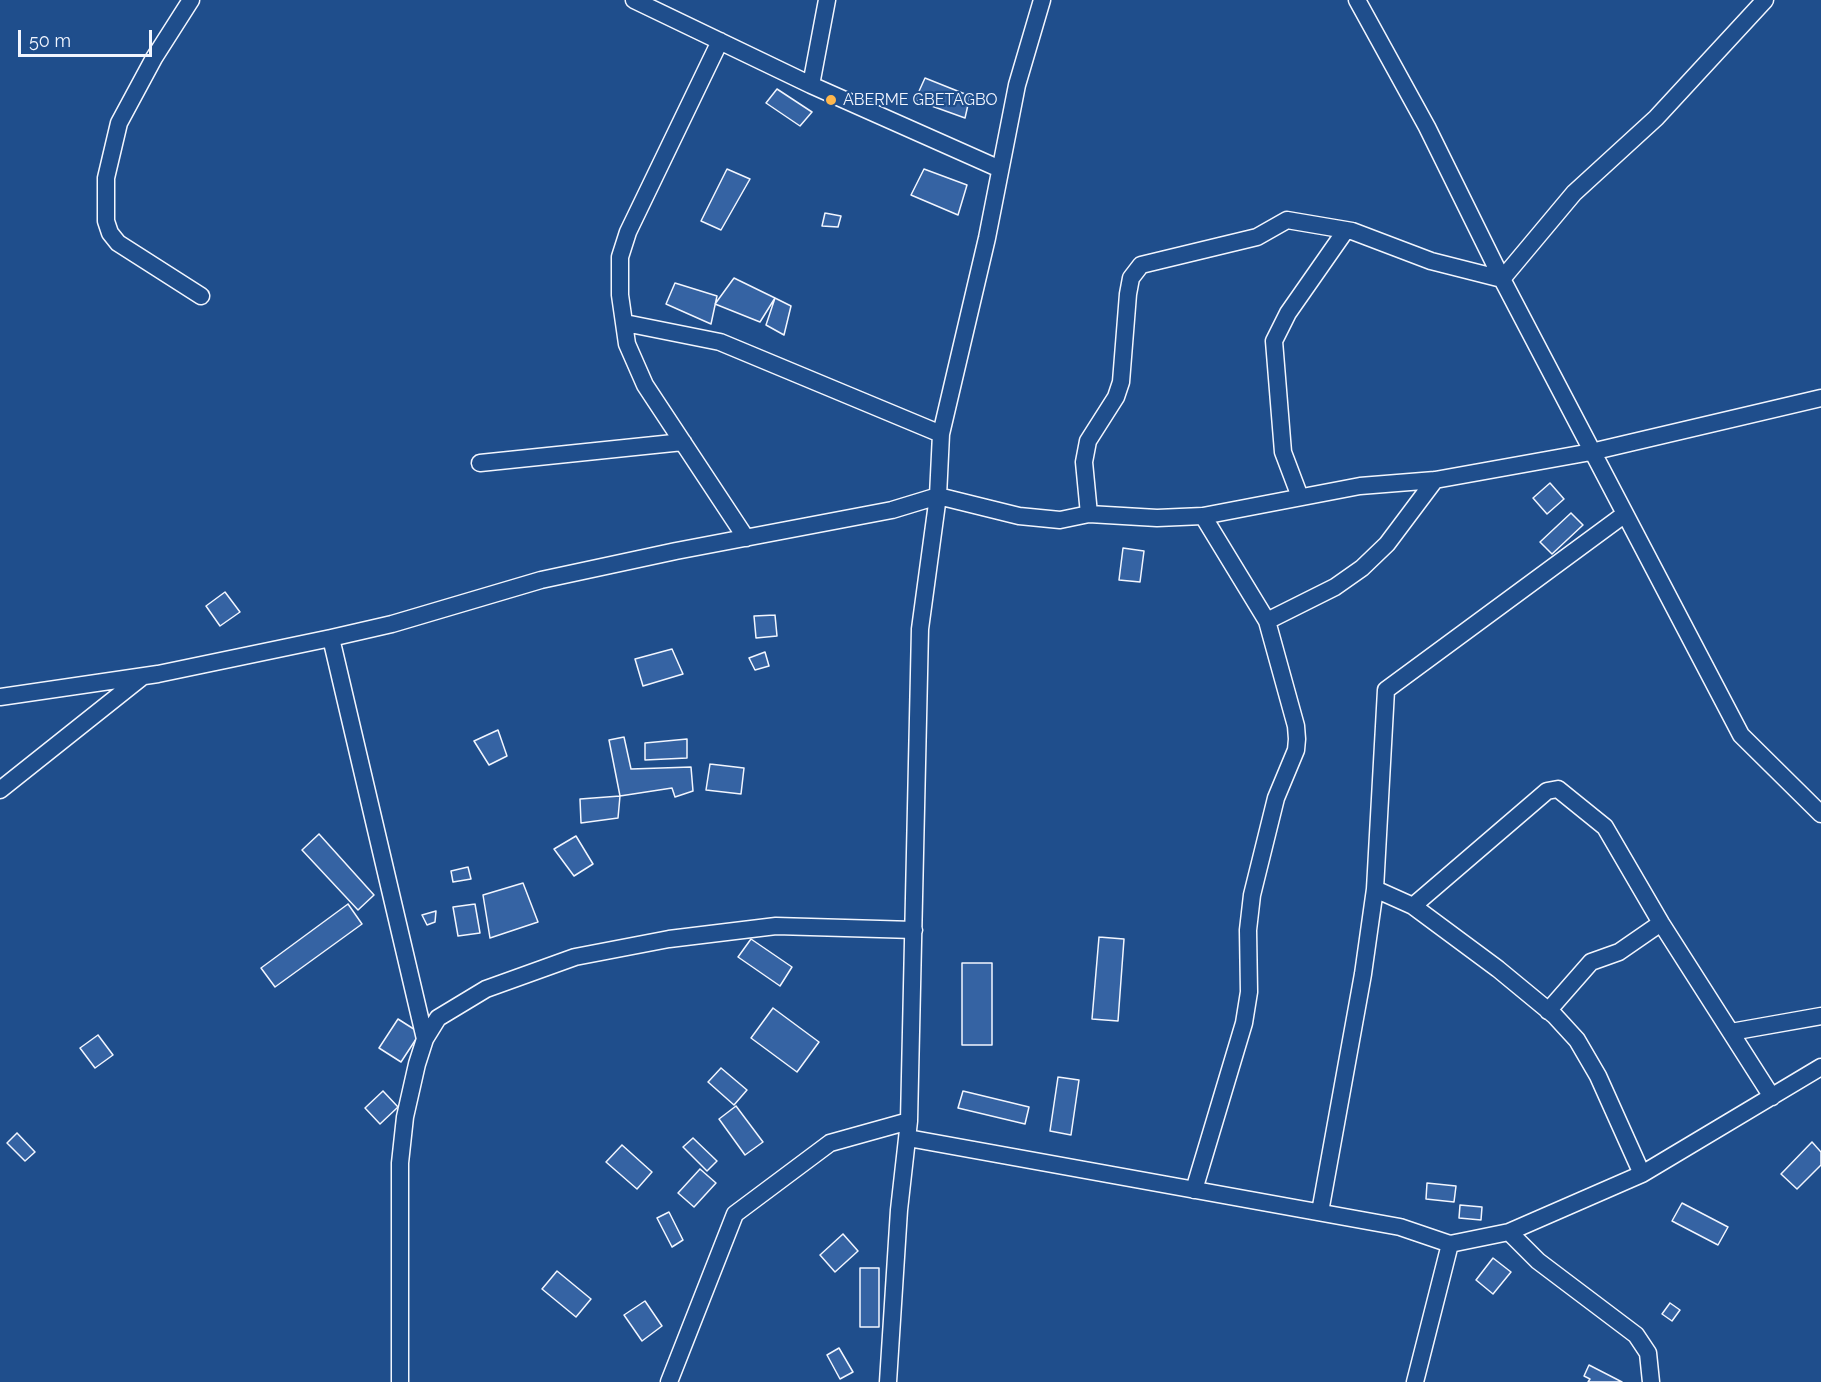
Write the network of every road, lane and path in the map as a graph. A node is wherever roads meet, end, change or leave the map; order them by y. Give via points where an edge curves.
1 (191, 0) edge
2 (634, 0) edge
3 (827, 0) edge
4 (1042, 0) edge
5 (1358, 0) edge
6 (1765, 0) edge
7 (720, 41) junction
8 (811, 85) junction
9 (1000, 169) junction
10 (1346, 230) junction
11 (1502, 279) junction
12 (201, 296) dead end
13 (624, 323) junction
14 (1821, 398) edge
15 (940, 434) junction
16 (683, 442) junction
17 (1591, 452) junction
18 (480, 463) dead end
19 (1435, 480) junction
20 (938, 496) junction
21 (1300, 497) junction
22 (1089, 514) junction
23 (1625, 514) junction
24 (1203, 516) junction
25 (746, 538) junction
26 (1267, 621) junction
27 (331, 638) junction
28 (143, 676) junction
29 (0, 697) edge
30 (0, 790) edge
31 (1821, 814) edge
32 (1375, 889) junction
33 (1413, 906) junction
34 (1661, 923) junction
35 (914, 930) junction
36 (1548, 1011) junction
37 (1821, 1016) edge
38 (1731, 1032) junction
39 (425, 1039) junction
40 (1821, 1067) edge
41 (1772, 1097) junction
42 (909, 1121) junction
43 (908, 1138) junction
44 (1642, 1174) junction
45 (1194, 1190) junction
46 (1320, 1212) junction
47 (1509, 1232) junction
48 (1450, 1244) junction
49 (400, 1382) edge
50 (669, 1382) edge
51 (888, 1382) edge
52 (1415, 1382) edge
53 (1651, 1382) edge

1 - 12 street via 119,123 106,178 105,221 118,243
2 - 7 street
3 - 8 street
4 - 9 street via 1017,85
5 - 11 street via 1427,127
6 - 11 street via 1656,118 1574,192
7 - 8 street
7 - 13 street via 628,232 620,257
8 - 9 street
9 - 15 street
10 - 11 street via 1431,261
10 - 21 street via 1279,327 1274,341 1282,452
10 - 22 street via 1287,220 1257,237 1141,265 1131,278 1128,294 1121,382 1088,441 1084,462
11 - 17 street
13 - 15 street via 720,342
13 - 16 street via 627,344 645,385
14 - 17 street
15 - 20 street
16 - 18 street
16 - 25 street
17 - 19 street
17 - 23 street
19 - 21 street via 1360,486
19 - 26 street via 1387,544 1362,568 1335,587
20 - 22 street via 1019,516 1060,520
20 - 25 street via 892,510
20 - 35 street via 920,629
21 - 24 street
22 - 24 street
23 - 31 street via 1741,735
23 - 32 street via 1386,690
24 - 26 street
25 - 27 street via 541,580
26 - 45 street via 1296,726 1296,750 1276,798 1252,895 1249,992 1244,1023
27 - 28 street
27 - 39 street
28 - 29 street
28 - 30 street
32 - 33 street
32 - 46 street
33 - 34 street via 1547,791 1558,789 1605,827
33 - 36 street
34 - 36 street via 1619,952 1592,962
34 - 38 street
35 - 39 street via 776,926 669,939 575,957 486,989 438,1018
35 - 42 street
36 - 44 street via 1577,1040 1598,1076
37 - 38 street
38 - 41 street
39 - 49 street via 405,1117 400,1163
40 - 41 street
41 - 44 street
42 - 43 street
42 - 50 street via 830,1143 735,1214
43 - 45 street
43 - 51 street via 899,1210
44 - 47 street
45 - 46 street
46 - 48 street via 1400,1227
47 - 48 street
47 - 53 street via 1538,1261 1636,1335 1648,1353
48 - 52 street

